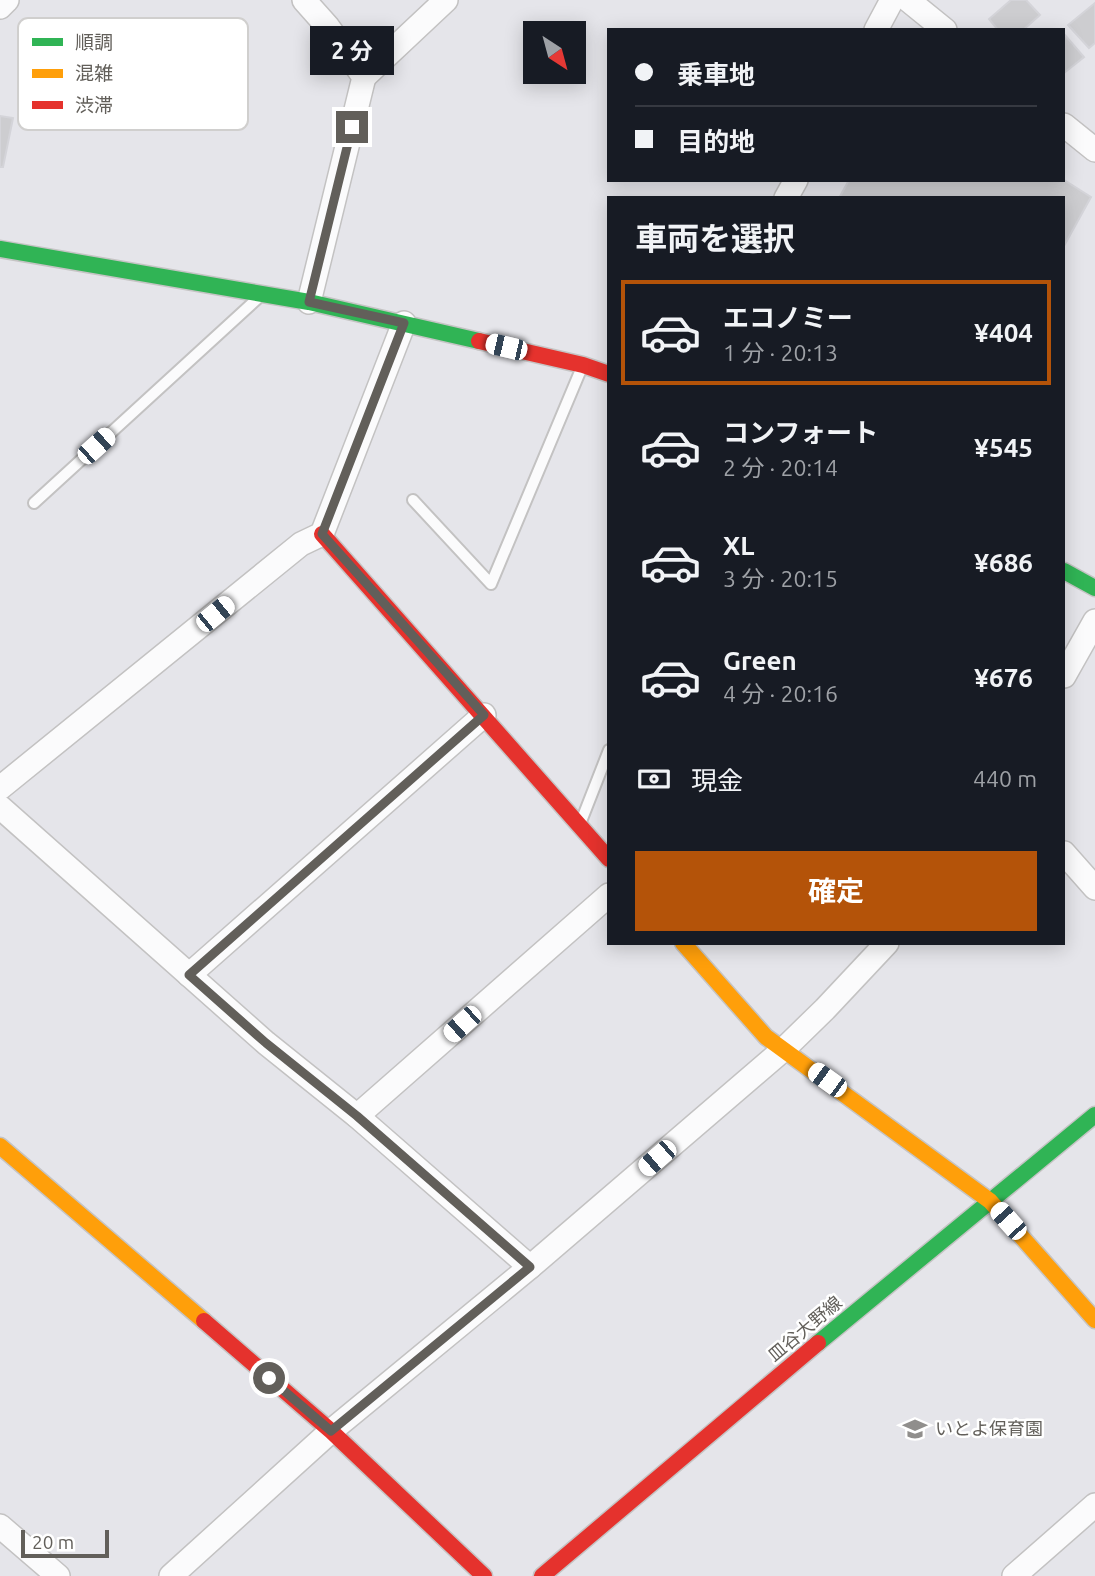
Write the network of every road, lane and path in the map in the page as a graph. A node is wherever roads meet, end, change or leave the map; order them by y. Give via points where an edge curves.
1 (7, 0) edge
2 (304, 0) edge
3 (446, 0) edge
4 (892, 0) edge
5 (908, 0) edge
6 (0, 7) edge
7 (877, 28) edge
8 (943, 28) edge
9 (364, 77) junction
10 (1065, 126) edge
11 (1095, 150) edge
12 (0, 249) edge
13 (261, 295) junction
14 (309, 302) junction
15 (404, 323) junction
16 (583, 365) junction
17 (607, 373) edge
18 (413, 500) dead end
19 (34, 503) dead end
20 (322, 534) junction
21 (1065, 572) edge
22 (1095, 587) edge
23 (1095, 621) edge
24 (1065, 674) edge
25 (484, 715) junction
26 (607, 755) edge
27 (0, 788) edge
28 (0, 807) edge
29 (580, 825) junction
30 (1065, 854) edge
31 (607, 857) edge
32 (1095, 888) edge
33 (607, 897) edge
34 (685, 945) edge
35 (885, 945) edge
36 (189, 975) junction
37 (784, 1049) junction
38 (1095, 1115) edge
39 (357, 1116) junction
40 (0, 1146) edge
41 (990, 1201) junction
42 (530, 1267) junction
43 (1095, 1320) edge
44 (331, 1431) junction
45 (1095, 1505) edge
46 (0, 1525) edge
47 (58, 1576) edge
48 (171, 1576) edge
49 (484, 1576) edge
50 (542, 1576) edge
51 (1014, 1576) edge

1 - 6 street
2 - 9 street
3 - 9 street
4 - 7 street
5 - 8 street
9 - 14 street
10 - 11 street
12 - 13 street
13 - 14 street
13 - 19 lane
14 - 15 street
15 - 16 street
15 - 20 street
16 - 17 street
16 - 18 lane via 491,584
20 - 25 street
20 - 27 street via 300,544
21 - 22 street
23 - 24 street
25 - 29 street
25 - 36 street
26 - 29 lane
28 - 36 street
29 - 31 street
30 - 32 street
33 - 39 street
34 - 37 street via 766,1037
35 - 37 street
36 - 39 street
37 - 41 street
37 - 42 street
38 - 41 street, 皿谷大野線
39 - 42 street
40 - 44 street
41 - 43 street
41 - 50 street, 皿谷大野線
42 - 44 street
44 - 48 street
44 - 49 street
45 - 51 street
46 - 47 street

